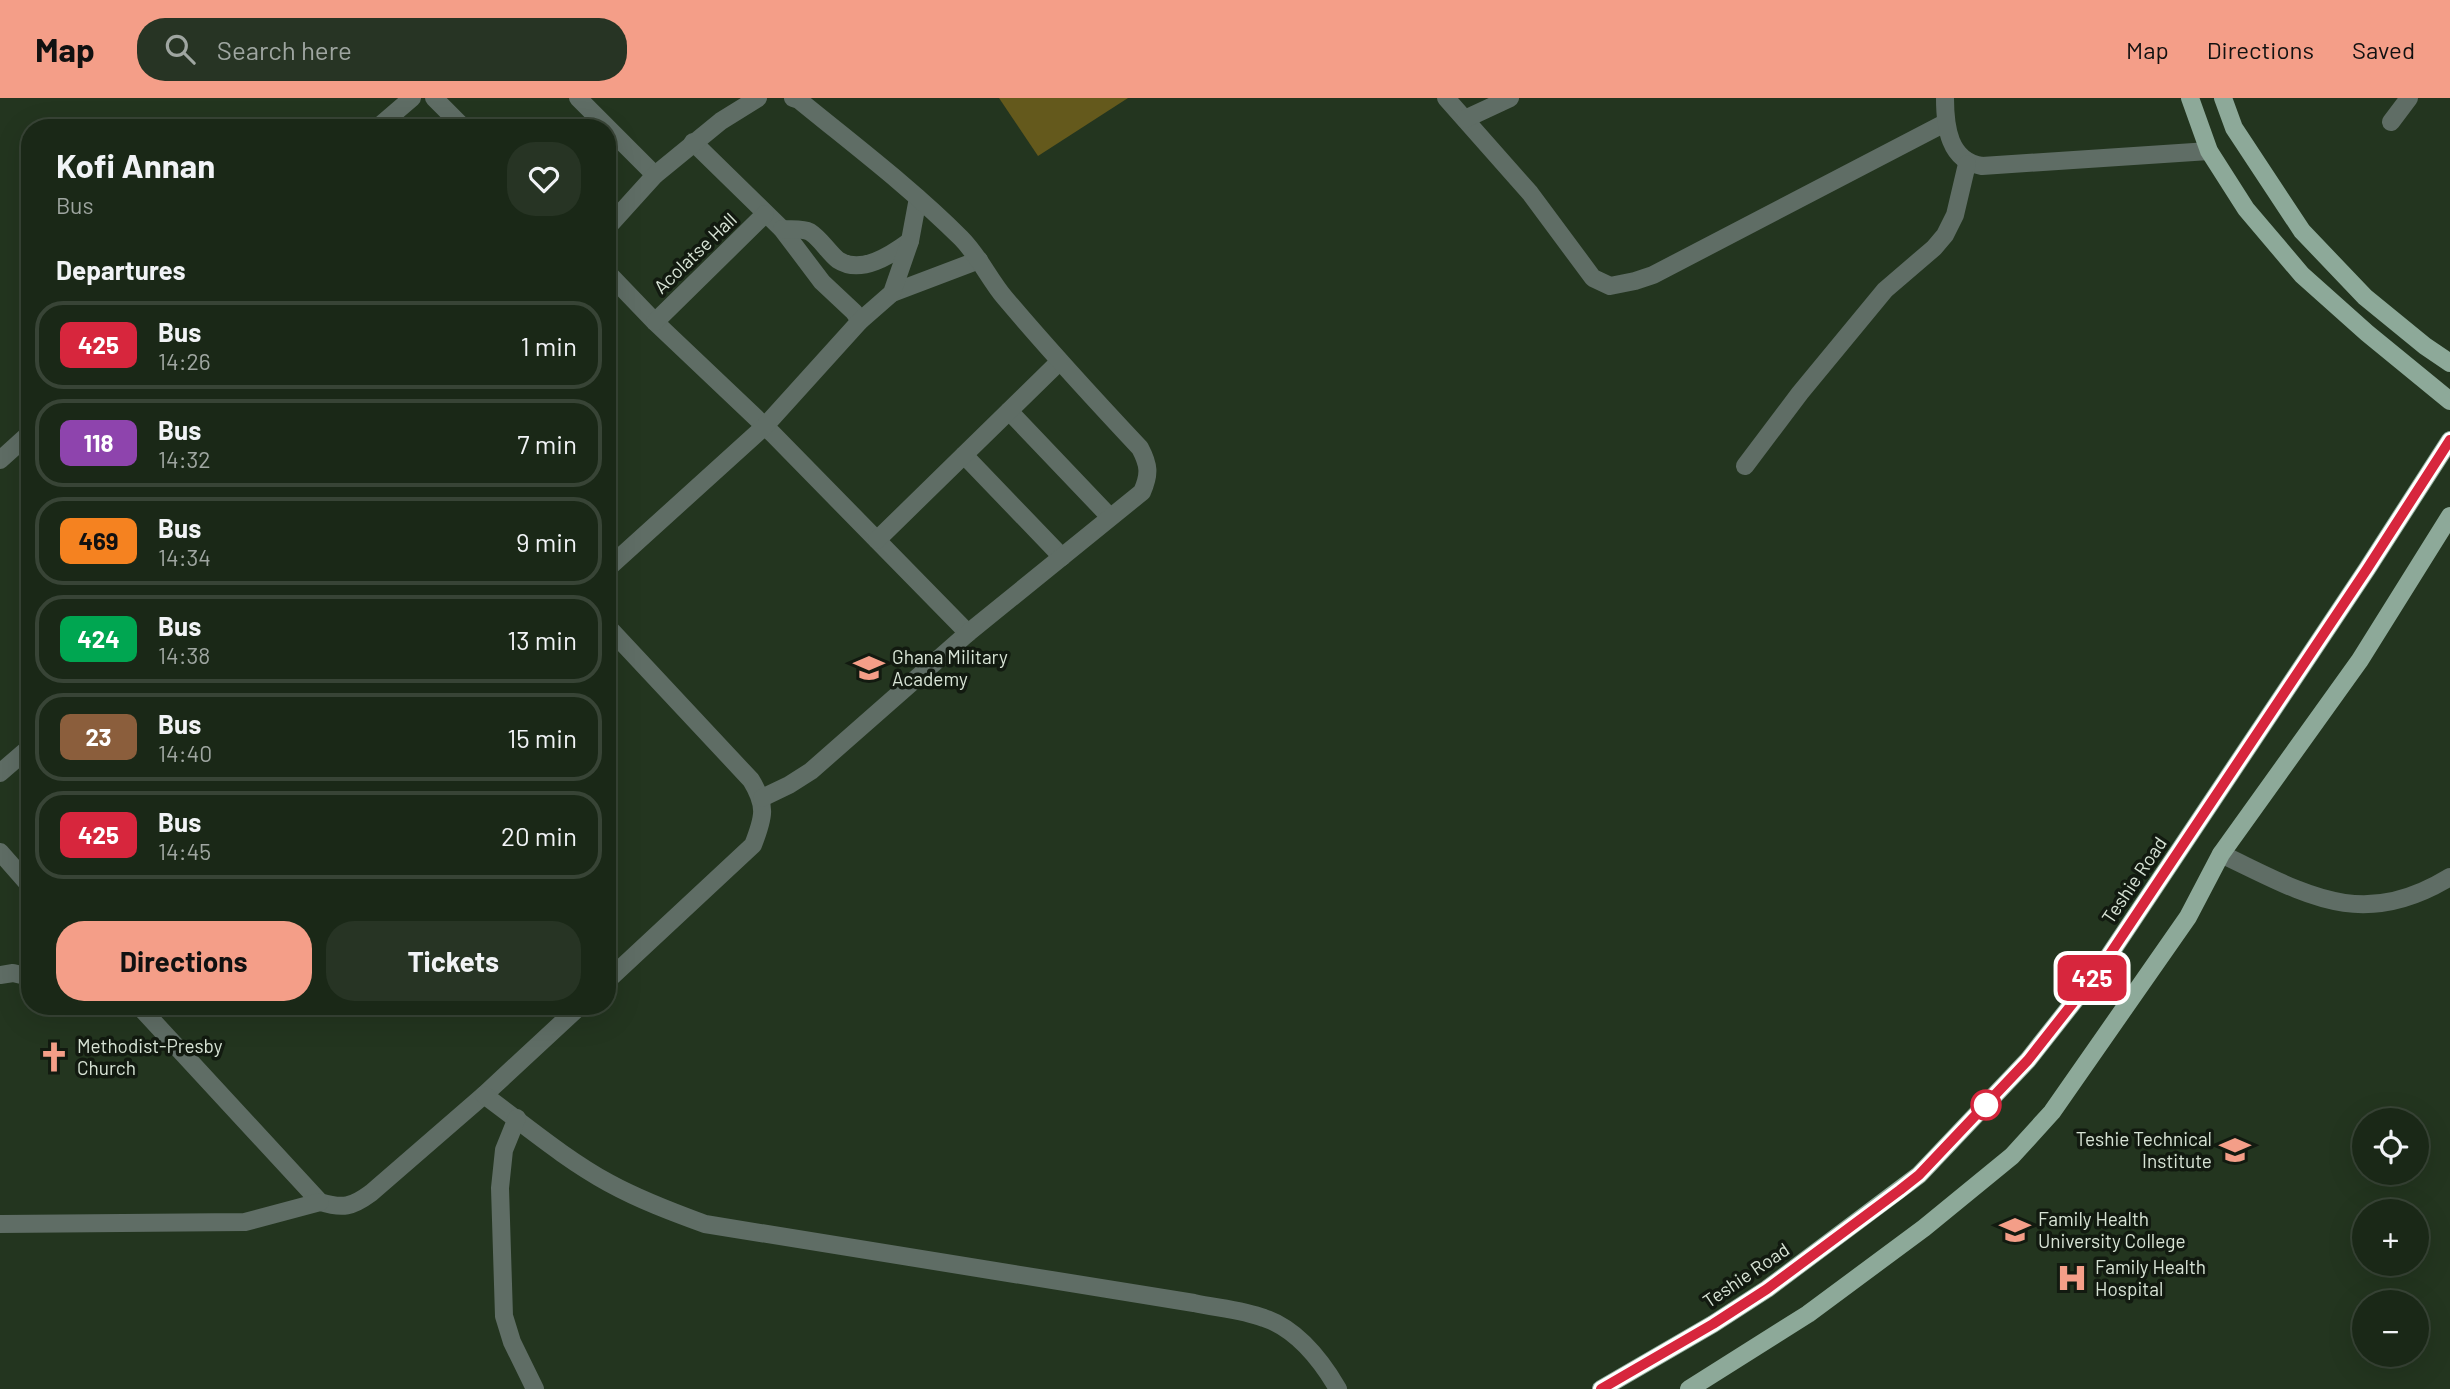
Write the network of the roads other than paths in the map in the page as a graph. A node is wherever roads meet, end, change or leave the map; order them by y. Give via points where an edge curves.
1 (412, 98) edge
2 (435, 98) edge
3 (579, 98) edge
4 (758, 98) edge
5 (793, 98) edge
6 (1446, 98) edge
7 (1510, 98) edge
8 (1945, 98) edge
9 (2190, 98) edge
10 (2223, 98) edge
11 (2409, 98) edge
12 (388, 119) edge
13 (455, 119) edge
14 (600, 119) edge
15 (1465, 120) junction
16 (2391, 122) dead end
17 (1945, 123) junction
18 (616, 135) edge
19 (693, 142) junction
20 (2208, 151) junction
21 (1967, 163) junction
22 (655, 175) junction
23 (918, 198) junction
24 (765, 214) junction
25 (616, 218) edge
26 (782, 229) junction
27 (910, 241) junction
28 (979, 260) junction
29 (616, 281) edge
30 (892, 293) junction
31 (860, 321) junction
32 (654, 322) junction
33 (1059, 362) junction
34 (2450, 363) edge
35 (2450, 401) edge
36 (1009, 411) junction
37 (765, 426) junction
38 (2450, 440) edge
39 (21, 441) edge
40 (964, 455) junction
41 (0, 460) edge
42 (1745, 466) dead end
43 (2450, 516) edge
44 (1110, 517) junction
45 (877, 540) junction
46 (1062, 557) junction
47 (616, 561) edge
48 (968, 633) junction
49 (616, 636) edge
50 (21, 755) edge
51 (0, 773) edge
52 (762, 798) junction
53 (0, 852) edge
54 (2221, 854) junction
55 (21, 876) edge
56 (2450, 877) edge
57 (616, 973) edge
58 (0, 975) edge
59 (21, 975) edge
60 (147, 1015) edge
61 (570, 1015) edge
62 (484, 1095) junction
63 (517, 1118) junction
64 (320, 1202) junction
65 (0, 1224) edge
66 (535, 1389) edge
67 (1338, 1389) edge
68 (1601, 1389) edge
69 (1689, 1389) edge

1 - 12 street
2 - 13 street
3 - 14 street
4 - 19 street
5 - 23 street
6 - 15 street
7 - 15 street
8 - 17 street
9 - 20 main road
10 - 34 main road via 2234,128 2302,232 2365,297
11 - 16 street
15 - 17 street via 1530,193 1593,278 1610,286 1653,275
17 - 21 street via 1956,152
18 - 22 street
19 - 22 street
19 - 24 street
20 - 21 street via 1982,166
20 - 35 main road via 2246,209 2302,275
21 - 42 street via 1955,215 1944,235 1885,290
22 - 25 street
23 - 27 street
23 - 28 street
24 - 26 street
24 - 32 street, Acolatse Hall
26 - 27 street via 807,231 848,264 870,264
26 - 31 street via 822,282
27 - 30 street
28 - 30 street
28 - 33 street via 990,280
29 - 32 street
30 - 31 street
31 - 37 street
32 - 37 street
33 - 36 street
33 - 44 street via 1140,448 1149,465 1142,492
36 - 40 street
36 - 44 street
37 - 45 street
37 - 47 street
38 - 68 main road, Teshie Road via 2102,966 2028,1060 1919,1175 1767,1289
39 - 41 street
40 - 45 street
40 - 46 street
43 - 54 main road via 2360,660
44 - 46 street
45 - 48 street
46 - 48 street
48 - 52 street via 811,771
49 - 52 street via 751,780
50 - 51 street
52 - 57 street via 763,821 753,845
53 - 55 street
54 - 56 street via 2315,897 2345,904 2375,904 2411,896
54 - 69 main road via 2188,917 2082,1072 2012,1156 1808,1314
58 - 59 street
60 - 64 street
61 - 62 street
62 - 63 street
62 - 64 street via 355,1205
63 - 66 street via 504,1150 500,1188 504,1316
63 - 67 street via 608,1182 705,1224 1265,1318 1299,1338
64 - 65 street via 245,1222

